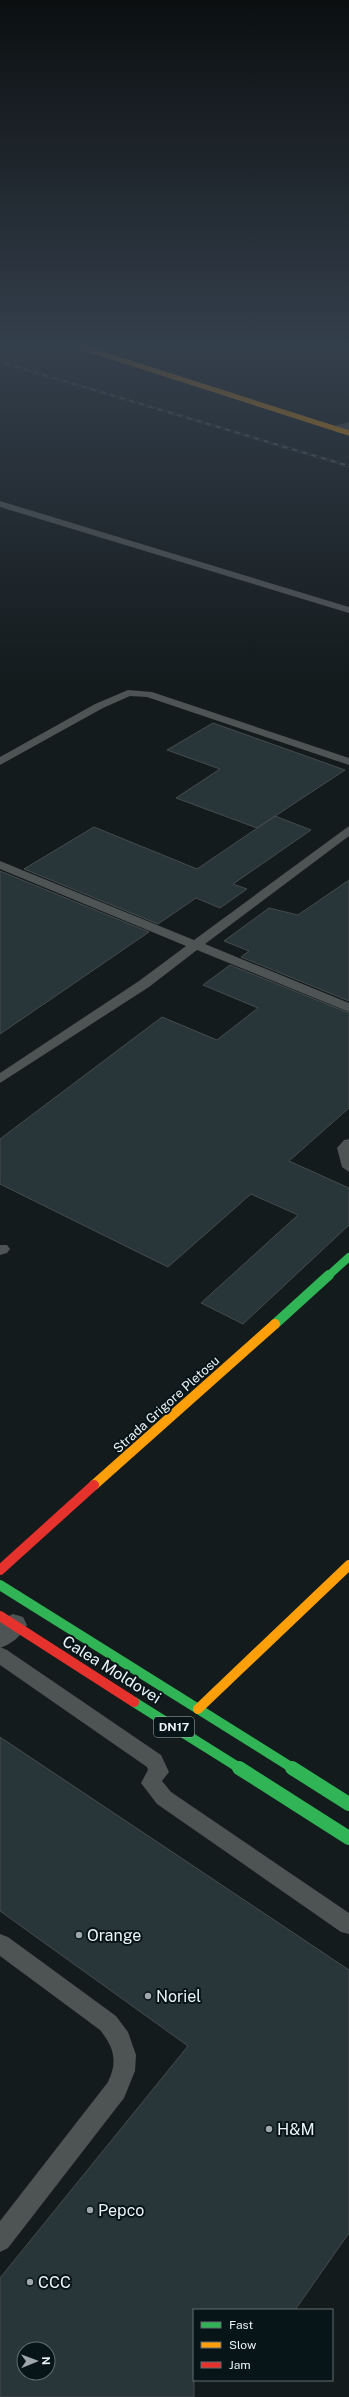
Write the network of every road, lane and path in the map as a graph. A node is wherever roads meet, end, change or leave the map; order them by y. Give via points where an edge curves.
1 (0, 504) edge
2 (349, 610) edge
3 (0, 762) edge
4 (349, 762) edge
5 (349, 830) edge
6 (0, 865) edge
7 (196, 944) junction
8 (349, 1008) edge
9 (0, 1079) edge
10 (349, 1143) edge
11 (349, 1167) edge
12 (349, 1257) edge
13 (349, 1565) edge
14 (0, 1570) edge
15 (0, 1585) edge
16 (4, 1626) edge
17 (0, 1655) edge
18 (198, 1709) junction
19 (349, 1804) edge
20 (349, 1838) edge
21 (349, 1925) edge
22 (0, 1944) edge
23 (0, 2240) edge

1 - 2 lane
3 - 4 lane via 99,706 128,693 148,694
5 - 7 lane
6 - 7 lane
7 - 8 lane
7 - 9 lane via 144,984
10 - 11 lane via 344,1148
12 - 14 street, Strada Grigore Pletosu
13 - 18 street
15 - 18 street, Calea Moldovei / DN17
16 - 20 street, Calea Moldovei / DN17
17 - 21 lane via 154,1761 159,1772 152,1778 151,1783 164,1798
18 - 19 street, Calea Moldovei / DN17
22 - 23 lane via 108,2023 120,2037 126,2054 124,2073 116,2090

